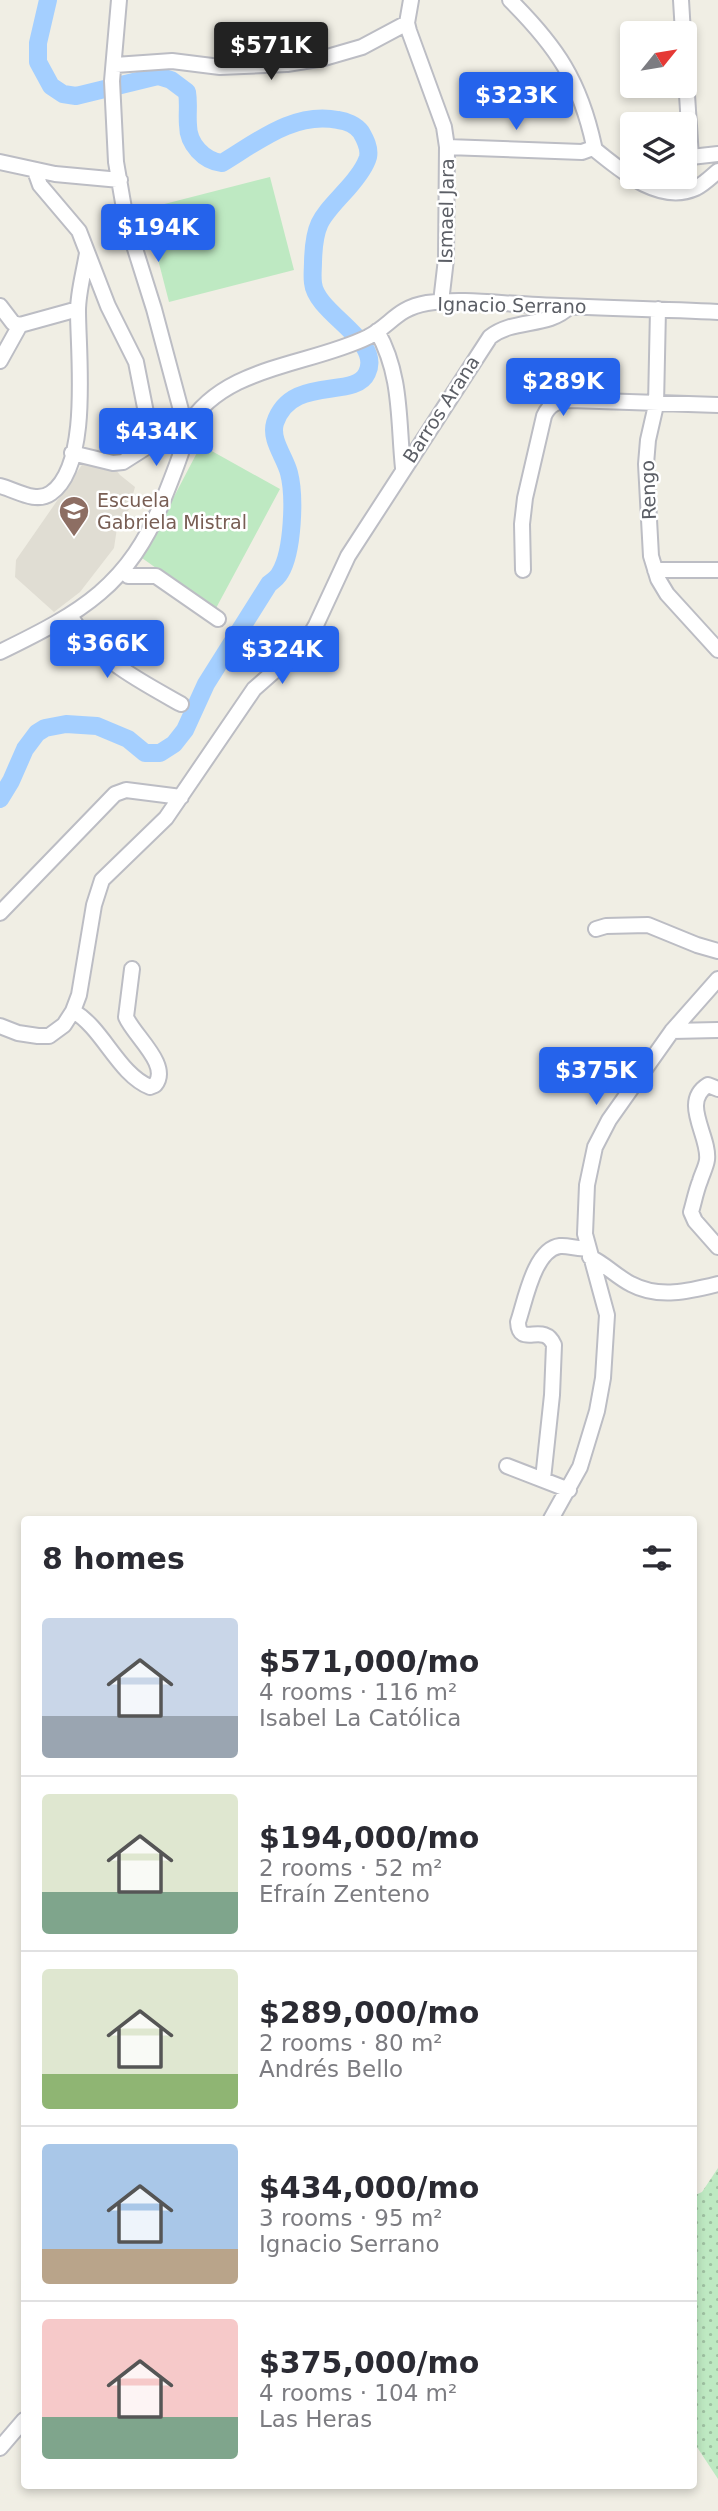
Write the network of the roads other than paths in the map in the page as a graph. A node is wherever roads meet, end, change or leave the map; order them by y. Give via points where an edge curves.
1 (119, 0) edge
2 (411, 0) edge
3 (510, 0) edge
4 (681, 0) edge
5 (682, 21) edge
6 (407, 23) junction
7 (116, 65) junction
8 (687, 98) edge
9 (447, 147) junction
10 (593, 148) junction
11 (718, 153) edge
12 (0, 162) edge
13 (35, 171) junction
14 (718, 171) edge
15 (120, 180) junction
16 (87, 253) junction
17 (441, 302) junction
18 (0, 306) edge
19 (569, 307) junction
20 (78, 309) junction
21 (658, 309) junction
22 (718, 312) edge
23 (11, 325) edge
24 (373, 334) junction
25 (0, 361) edge
26 (656, 405) junction
27 (718, 405) edge
28 (186, 429) junction
29 (152, 443) junction
30 (72, 453) junction
31 (403, 468) junction
32 (0, 486) edge
33 (523, 570) dead end
34 (655, 570) junction
35 (718, 570) edge
36 (124, 571) junction
37 (70, 615) junction
38 (218, 619) dead end
39 (718, 650) edge
40 (0, 652) edge
41 (181, 704) dead end
42 (181, 797) junction
43 (0, 913) edge
44 (596, 929) dead end
45 (718, 951) edge
46 (132, 969) dead end
47 (718, 979) edge
48 (73, 1011) junction
49 (0, 1026) edge
50 (718, 1030) edge
51 (672, 1031) junction
52 (718, 1088) edge
53 (718, 1247) edge
54 (591, 1258) junction
55 (718, 1284) edge
56 (507, 1466) dead end
57 (543, 1479) junction
58 (569, 1490) junction
59 (553, 1516) edge
60 (21, 2424) edge
61 (0, 2448) edge

1 - 7 street
2 - 6 street, Ismael Jara
3 - 10 street via 565,64 585,110
4 - 5 street
6 - 7 street via 362,47 287,64 220,67 172,61
6 - 9 street, Ismael Jara
7 - 15 street via 113,101
8 - 11 street via 691,157
9 - 10 street via 582,152
9 - 17 street, Ismael Jara
10 - 14 street via 630,178 668,191 693,189
12 - 13 street
13 - 15 street
13 - 16 street via 40,185 79,231
15 - 28 street via 126,220
16 - 20 street
16 - 29 street via 136,362
17 - 19 street, Ignacio Serrano
17 - 24 street, Ignacio Serrano via 411,307
18 - 23 street
19 - 21 street, Ignacio Serrano
19 - 31 street, Barros Arana via 555,317 508,326 490,337
20 - 23 street
20 - 30 street via 81,397
21 - 22 street, Ignacio Serrano
21 - 26 street, Rengo
23 - 25 street
24 - 28 street, Ignacio Serrano via 229,387
24 - 31 street via 388,351 395,375
26 - 27 street
26 - 33 street via 570,400 548,408 524,498
26 - 34 street, Rengo via 646,464
28 - 29 street via 167,433
28 - 36 street, Ignacio Serrano via 163,499
29 - 30 street via 113,463
30 - 32 street via 63,479 51,493 36,498
31 - 42 street, Barros Arana via 348,555 305,644 240,706
34 - 35 street
34 - 39 street, Rengo via 672,600
36 - 37 street, Ignacio Serrano
36 - 38 street via 128,576 156,576
37 - 40 street, Ignacio Serrano
37 - 41 street via 115,664
42 - 43 street via 131,790 115,794
42 - 48 street, Barros Arana via 99,886
44 - 45 street via 648,925
46 - 48 street via 126,1017 158,1064 155,1085 139,1082
47 - 51 street
48 - 49 street via 50,1035 18,1033
50 - 51 street
51 - 54 street via 595,1147 586,1208
52 - 53 street via 701,1089 695,1102 707,1162 691,1212
54 - 55 street via 634,1286 659,1292 682,1293
54 - 57 street via 560,1246 545,1252 518,1322 522,1334 544,1334 554,1345
54 - 58 street via 607,1315 603,1378 580,1467
56 - 57 street
57 - 58 street
58 - 59 street
60 - 61 street

